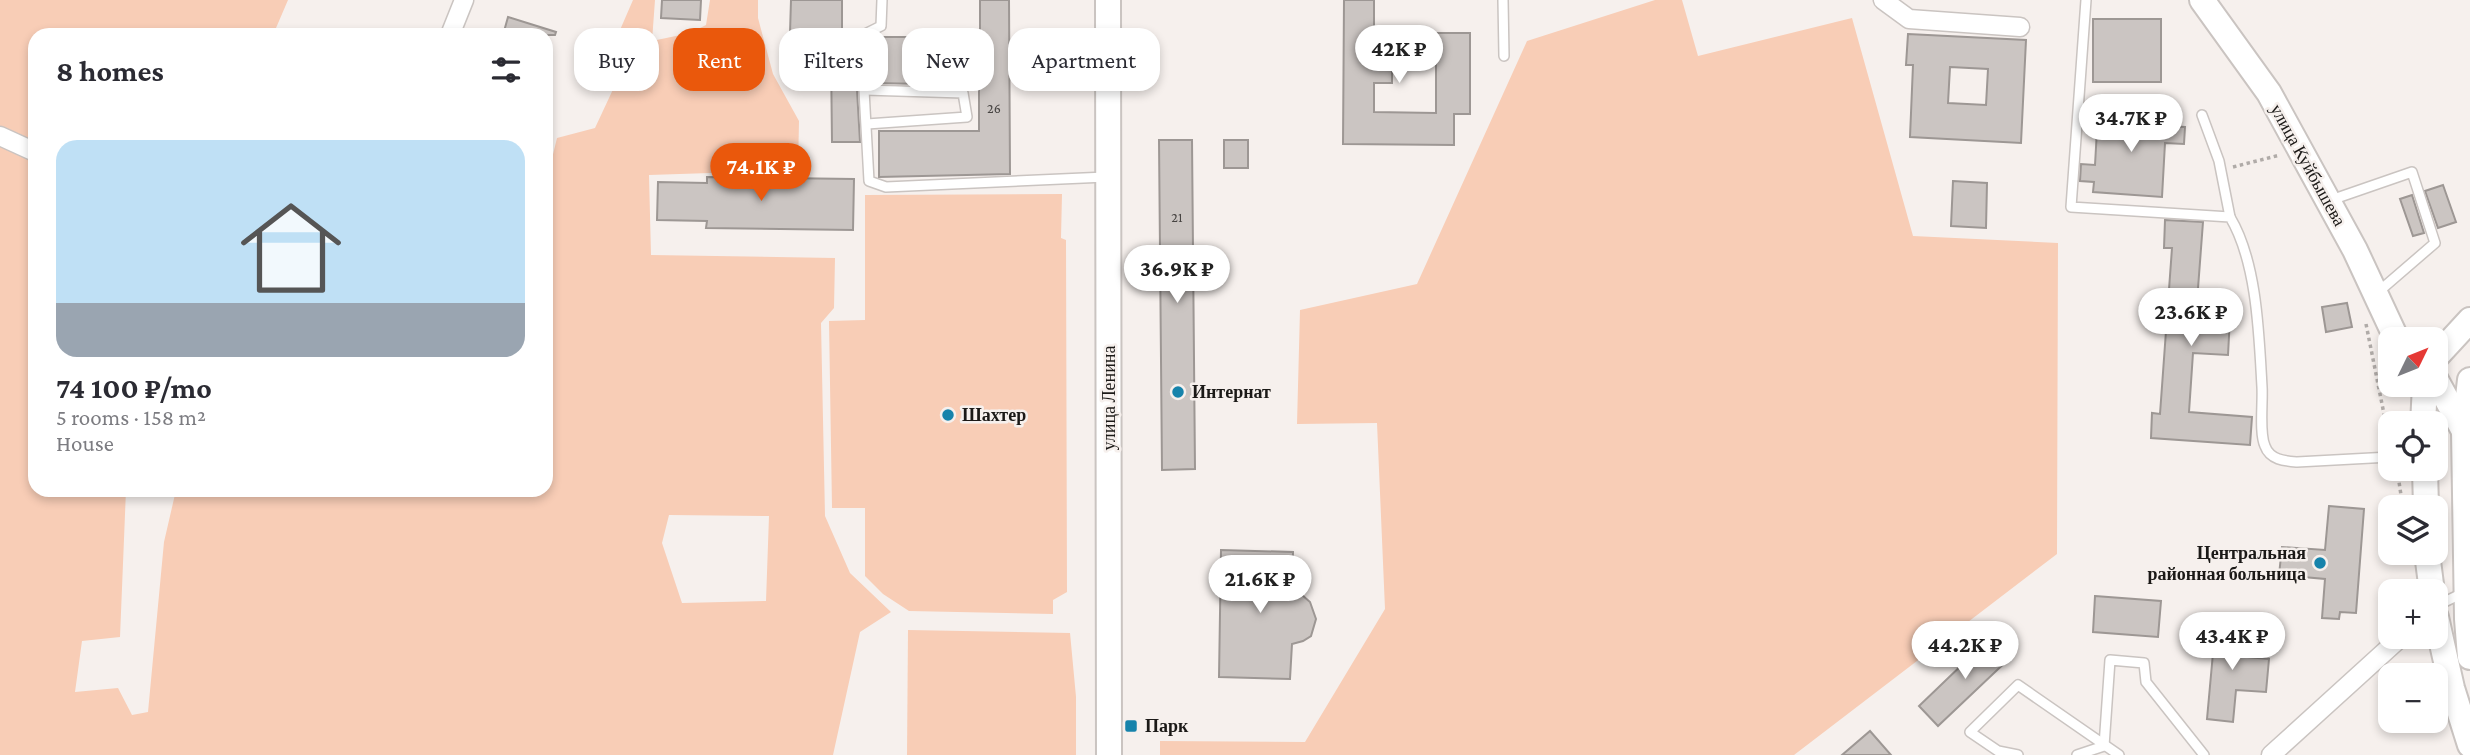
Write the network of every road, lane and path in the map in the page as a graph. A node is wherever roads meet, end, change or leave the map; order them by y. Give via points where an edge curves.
1 (464, 0) edge
2 (882, 0) edge
3 (1108, 0) edge
4 (1503, 0) edge
5 (1883, 0) edge
6 (2086, 0) edge
7 (2202, 0) edge
8 (2020, 27) dead end
9 (453, 28) edge
10 (877, 28) edge
11 (1504, 56) dead end
12 (865, 91) edge
13 (888, 91) edge
14 (2202, 115) dead end
15 (866, 124) junction
16 (0, 136) edge
17 (28, 149) edge
18 (2287, 153) dead end
19 (2221, 170) junction
20 (1108, 177) junction
21 (2329, 201) junction
22 (2230, 217) junction
23 (2377, 294) junction
24 (2470, 320) edge
25 (2384, 326) edge
26 (2448, 346) edge
27 (2470, 380) edge
28 (2445, 397) edge
29 (2388, 411) edge
30 (2464, 431) junction
31 (2378, 458) edge
32 (2466, 591) junction
33 (2448, 600) edge
34 (2388, 649) edge
35 (2443, 649) edge
36 (2470, 657) edge
37 (2470, 745) edge
38 (2104, 746) junction
39 (1109, 755) edge
40 (2018, 755) edge
41 (2077, 755) edge
42 (2119, 755) edge
43 (2204, 755) edge
44 (2271, 755) edge

1 - 9 street
2 - 10 lane via 881,26
3 - 20 street, улица Ленина
4 - 11 lane
5 - 8 street via 1909,19
6 - 22 lane via 2071,207
7 - 21 street, улица Куйбышева via 2269,93
12 - 15 lane
13 - 15 lane via 963,93 967,117
14 - 19 lane
15 - 20 lane via 869,181 886,187
16 - 17 street
18 - 19 path
19 - 22 lane
20 - 39 street, улица Ленина
21 - 23 street, улица Куйбышева
21 - 23 lane via 2413,172 2435,243
22 - 31 lane via 2252,271 2264,445 2269,454 2297,462
23 - 25 street, улица Куйбышева
24 - 26 street
25 - 29 path
27 - 30 street
28 - 30 street
30 - 32 street
32 - 33 lane
32 - 36 street
34 - 44 street
35 - 37 street
38 - 40 lane via 2018,685 1970,732 1998,751
38 - 41 lane
38 - 42 lane
38 - 43 lane via 2110,660 2144,663 2146,682

